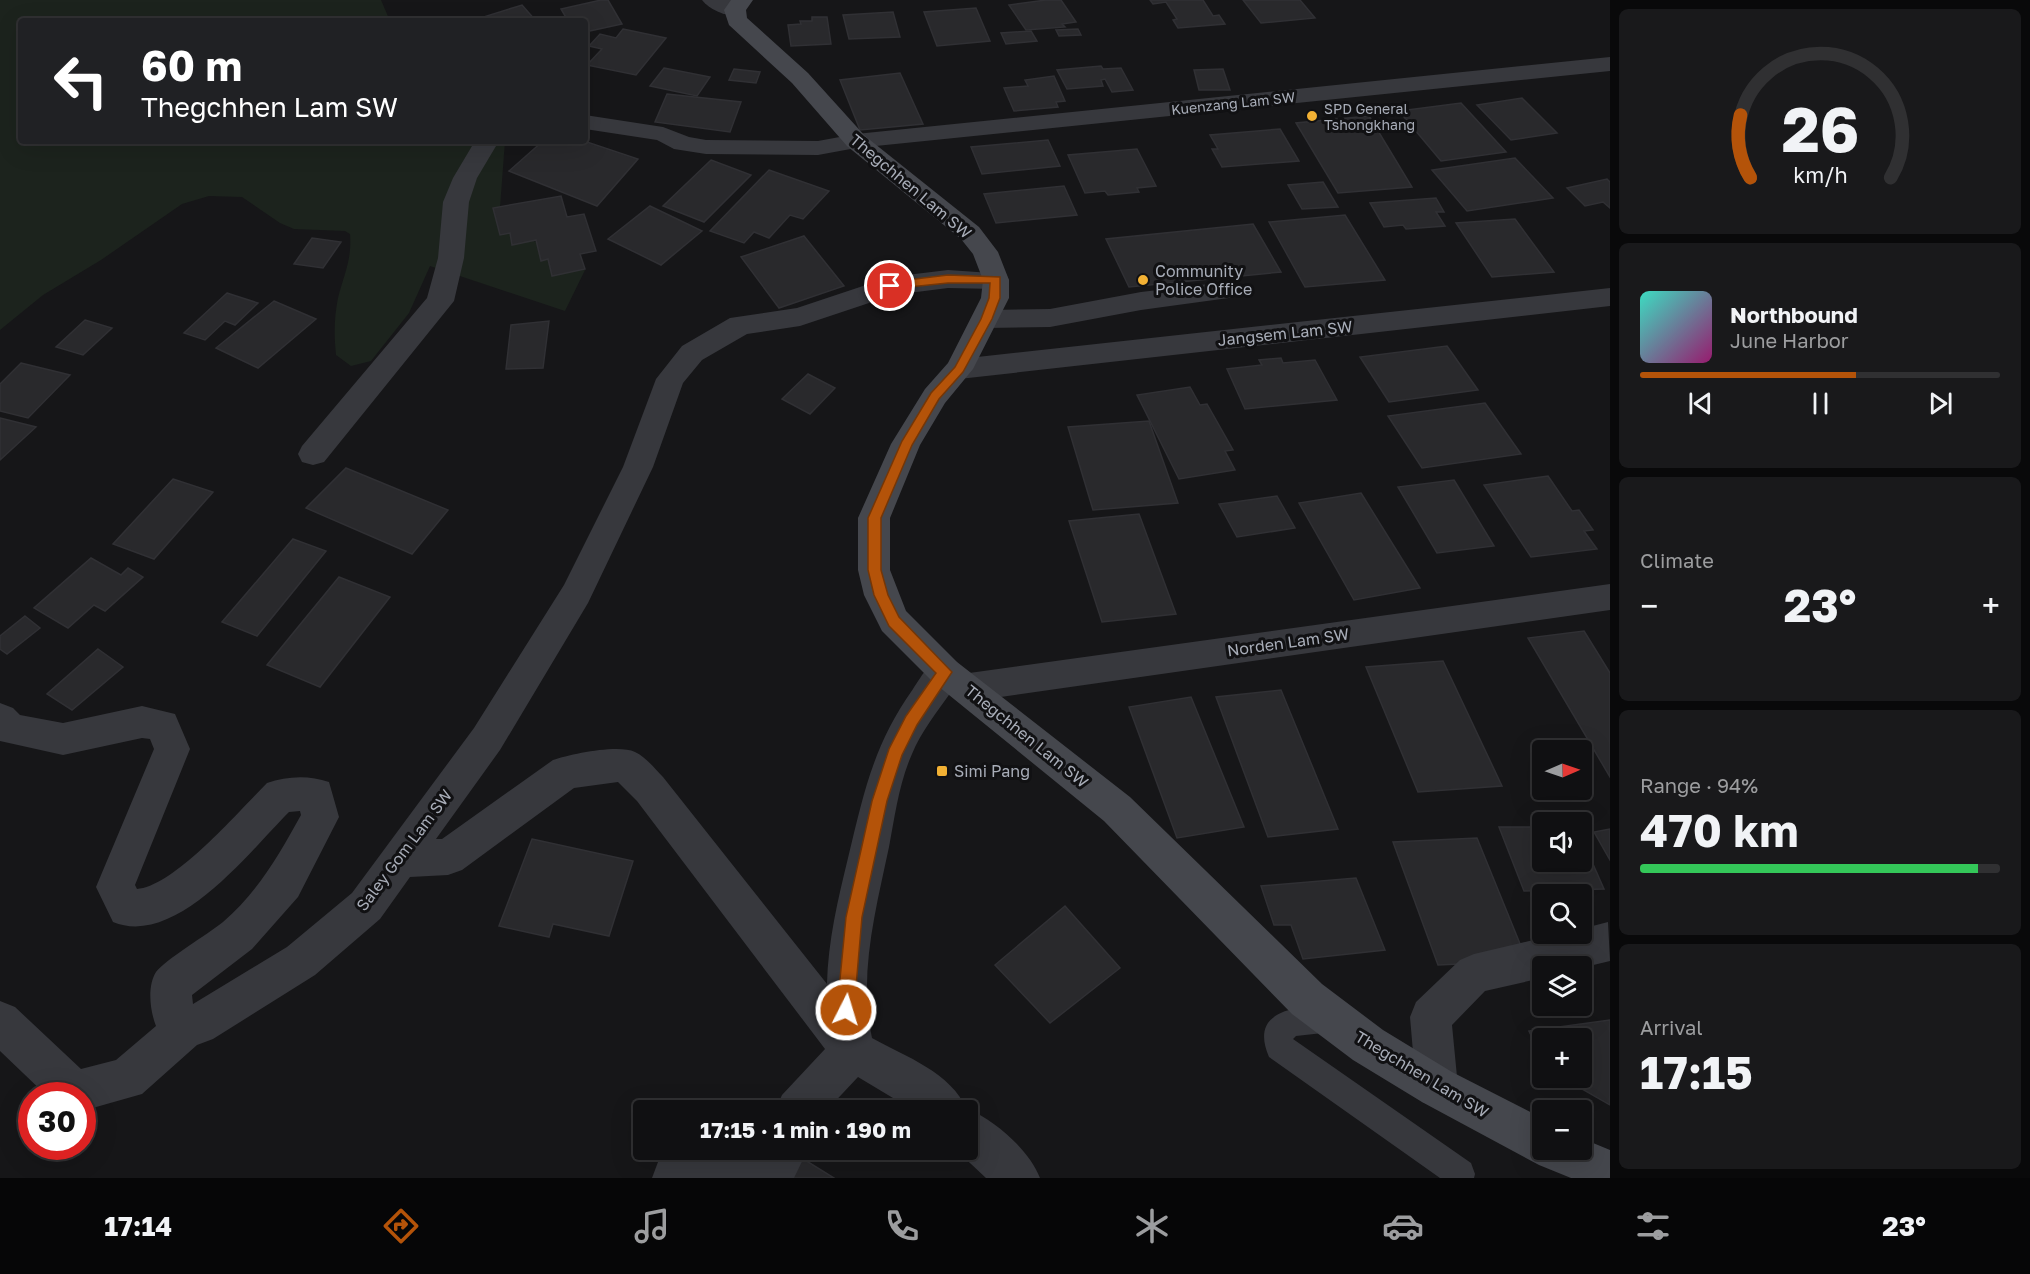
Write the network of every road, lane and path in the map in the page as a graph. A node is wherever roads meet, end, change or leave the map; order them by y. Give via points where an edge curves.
1 (730, 3) edge
2 (1610, 64) edge
3 (588, 122) edge
4 (856, 141) junction
5 (485, 144) edge
6 (996, 280) junction
7 (1226, 291) dead end
8 (1610, 297) edge
9 (986, 319) junction
10 (959, 369) junction
11 (313, 454) dead end
12 (1610, 597) edge
13 (956, 679) junction
14 (0, 719) edge
15 (399, 860) junction
16 (1608, 942) dead end
17 (1333, 1018) junction
18 (0, 1022) edge
19 (188, 1025) junction
20 (853, 1050) junction
21 (1437, 1087) junction
22 (806, 1100) edge
23 (818, 1100) edge
24 (934, 1100) edge
25 (1532, 1137) edge
26 (978, 1140) edge
27 (740, 1160) edge
28 (780, 1160) edge
29 (1581, 1160) edge
30 (1610, 1172) edge
31 (1460, 1174) dead end
32 (674, 1178) edge
33 (762, 1178) edge
34 (1018, 1178) edge

1 - 4 main road, Thegchhen Lam SW via 737,20 800,78
2 - 4 street, Kuenzang Lam SW
3 - 4 street, Kuenzang Lam SW via 663,134 683,144 706,147 818,148
4 - 6 main road, Thegchhen Lam SW via 970,233 984,252
5 - 11 street via 456,202 451,258 440,301
6 - 9 main road, Thegchhen Lam SW via 995,298
6 - 15 street, Saley Gom Lam SW via 948,279 890,286 800,317 740,325 692,353 670,380 638,467 576,594 487,740
7 - 9 street via 1141,301 1050,318
8 - 10 street, Jangsem Lam SW
9 - 10 main road, Thegchhen Lam SW
10 - 13 main road, Thegchhen Lam SW via 935,396 906,444 874,518 873,541 874,570 894,621
12 - 13 street, Norden Lam SW
13 - 17 main road, Thegchhen Lam SW via 1117,809 1307,999
13 - 20 street via 912,720 894,754 880,801 854,917 846,1010
14 - 19 street via 10,729 63,739 142,722 162,725 172,748 115,887 127,909 153,907 195,880 280,795 316,794 320,817 284,884 238,935 171,986 173,1017
15 - 19 street, Saley Gom Lam SW via 366,906 301,961 198,1024
15 - 20 street via 448,857 566,772 625,765 650,789
16 - 21 street via 1474,974 1431,1017
17 - 21 main road, Thegchhen Lam SW via 1368,1045
17 - 31 lane via 1289,1022 1278,1034 1279,1047
18 - 19 street, Saley Gom Lam SW via 75,1092 127,1079
20 - 22 street
20 - 23 street via 840,1078
20 - 24 street via 922,1089
21 - 25 main road, Thegchhen Lam SW
26 - 34 street
27 - 32 street via 731,1168
28 - 33 street
29 - 30 main road

